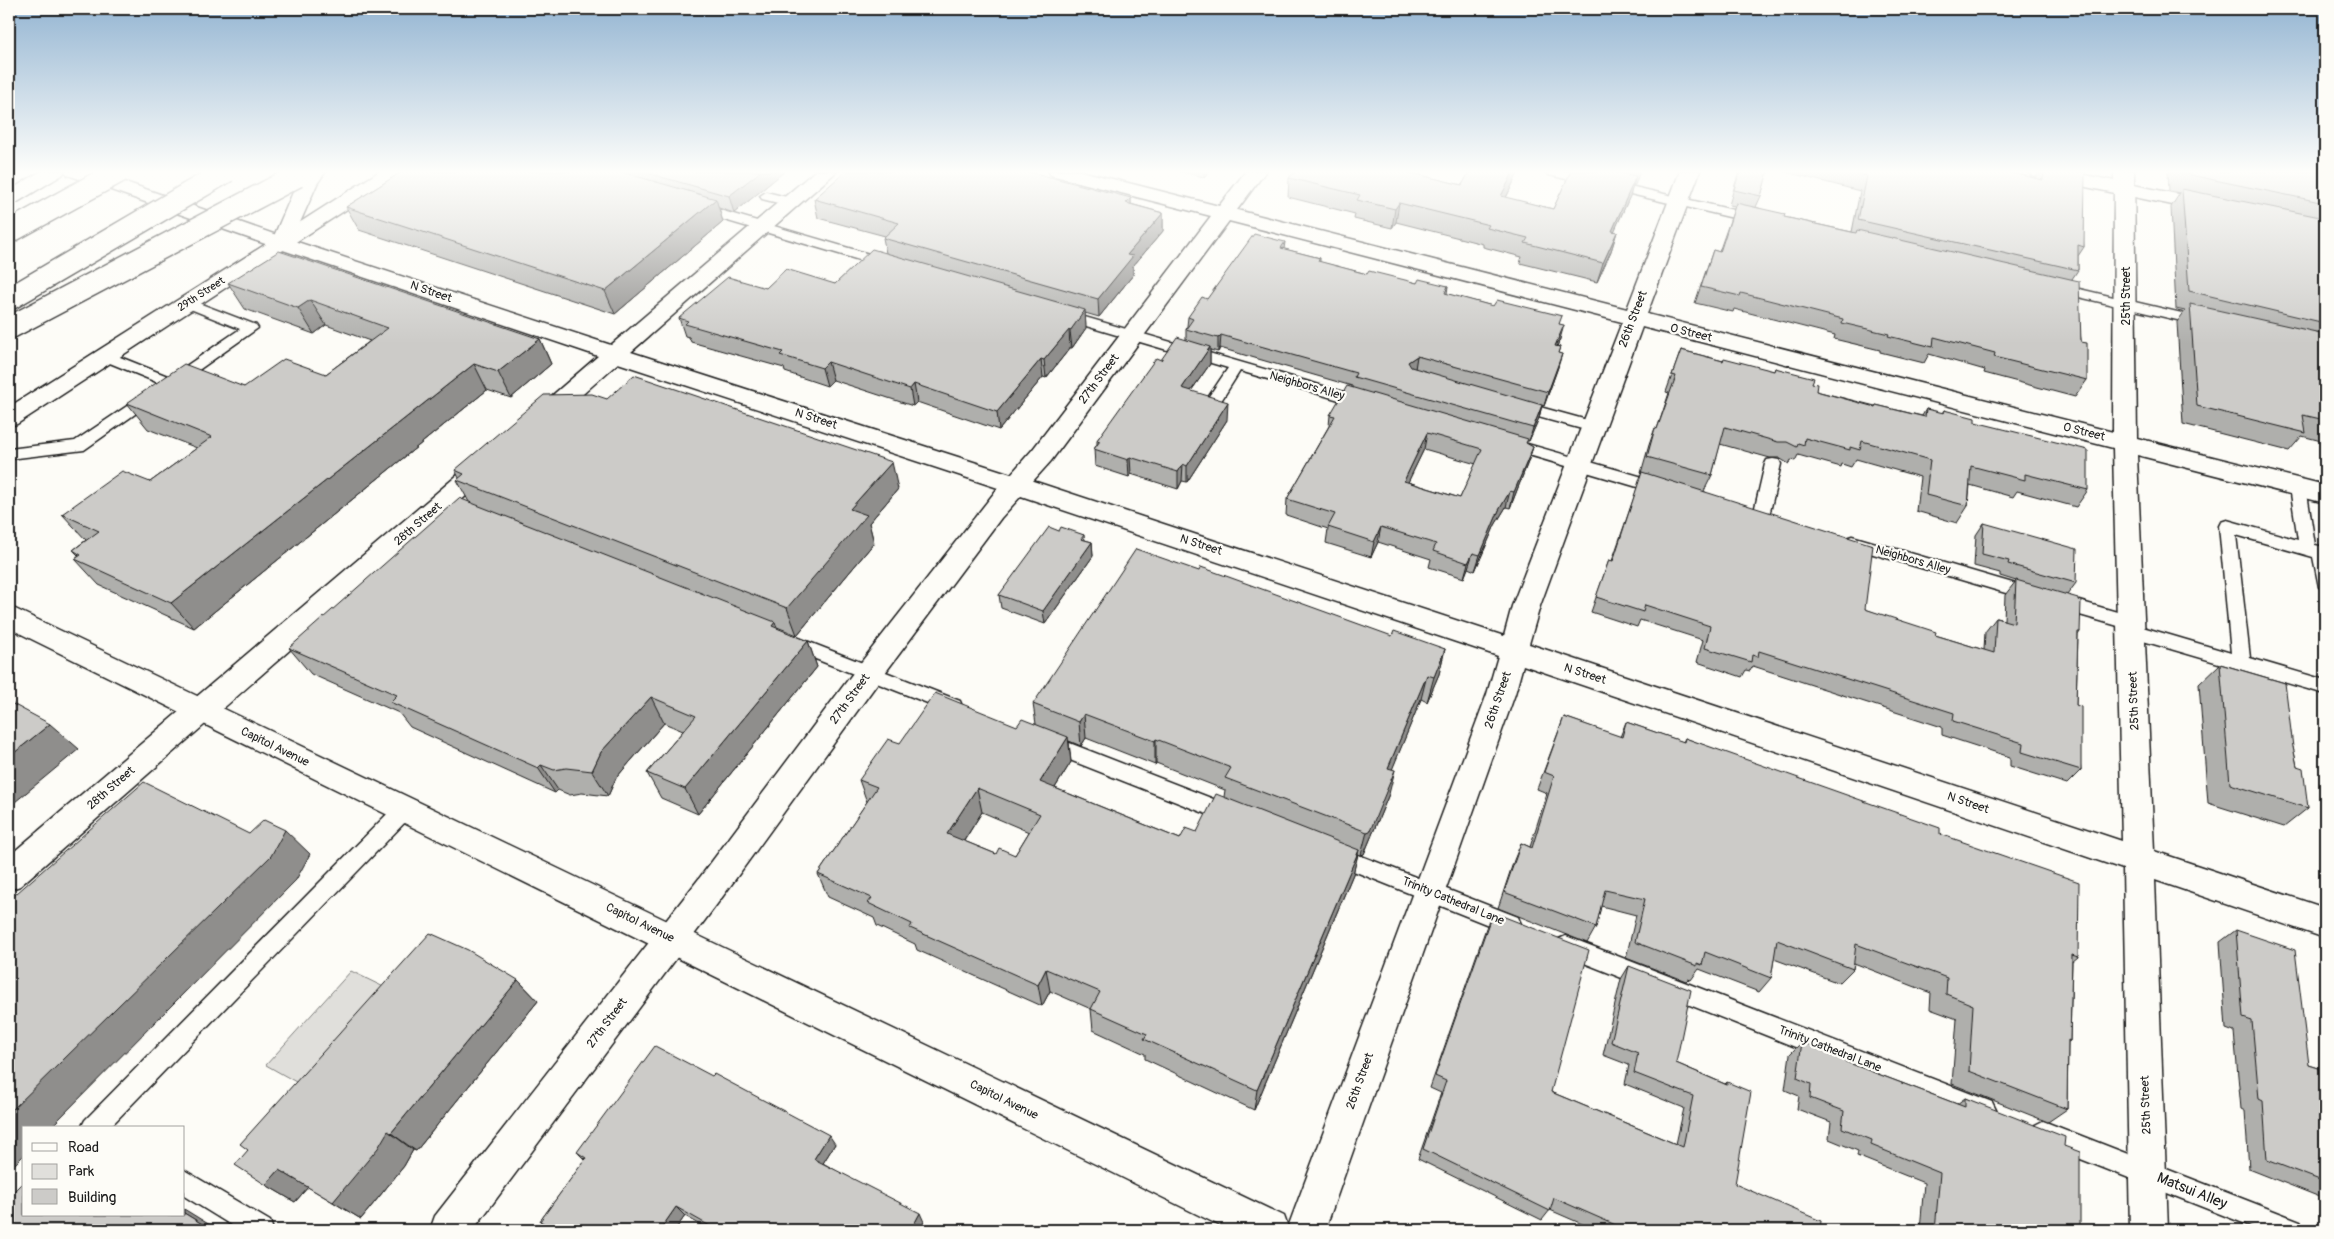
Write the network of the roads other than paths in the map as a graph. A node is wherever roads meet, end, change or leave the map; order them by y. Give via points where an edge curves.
1 (129, 229) edge
2 (197, 229) edge
3 (240, 229) edge
4 (287, 229) edge
5 (303, 229) edge
6 (760, 229) edge
7 (768, 229) edge
8 (1213, 229) edge
9 (1282, 229) edge
10 (1667, 229) edge
11 (2125, 229) edge
12 (281, 243) junction
13 (903, 268) edge
14 (2044, 285) edge
15 (9, 299) edge
16 (188, 303) junction
17 (2126, 304) junction
18 (1051, 312) edge
19 (1633, 318) junction
20 (2215, 325) edge
21 (9, 328) edge
22 (1132, 335) junction
23 (615, 354) junction
24 (105, 356) junction
25 (1238, 366) junction
26 (172, 382) junction
27 (1507, 403) edge
28 (1379, 406) edge
29 (1209, 408) edge
30 (9, 418) edge
31 (1593, 427) junction
32 (1492, 439) edge
33 (2126, 443) junction
34 (9, 454) edge
35 (1579, 464) junction
36 (1773, 464) dead end
37 (1016, 484) junction
38 (2298, 487) junction
39 (1674, 492) edge
40 (2325, 494) edge
41 (1780, 522) edge
42 (1836, 538) edge
43 (2318, 552) edge
44 (2325, 582) edge
45 (12, 623) edge
46 (2132, 627) junction
47 (776, 636) edge
48 (1514, 650) junction
49 (2241, 662) junction
50 (869, 673) junction
51 (2325, 687) edge
52 (202, 710) junction
53 (973, 714) edge
54 (1028, 735) edge
55 (405, 809) junction
56 (1251, 822) edge
57 (1316, 848) edge
58 (2140, 861) junction
59 (9, 876) edge
60 (1428, 891) junction
61 (2325, 923) edge
62 (672, 938) junction
63 (96, 1126) edge
64 (2148, 1174) junction
65 (185, 1183) edge
66 (261, 1230) edge
67 (449, 1230) edge
68 (1270, 1230) edge
69 (1306, 1230) edge
70 (2150, 1230) edge
71 (2291, 1230) edge

1 - 15 main road, bridge
2 - 21 main road, bridge
3 - 12 main road, N Street
4 - 12 main road
5 - 12 main road, 29th Street
6 - 23 main road, 28th Street
7 - 13 lane
8 - 22 main road, 27th Street
9 - 19 main road, O Street
10 - 19 main road, 26th Street
11 - 17 main road, 25th Street
12 - 16 main road, 29th Street
12 - 23 main road, N Street
14 - 17 lane
16 - 24 main road, 29th Street
16 - 26 lane via 251,328
17 - 20 lane
17 - 33 main road, 25th Street
18 - 22 lane, Neighbors Alley
19 - 31 main road, 26th Street
19 - 33 main road, O Street
22 - 25 lane, Neighbors Alley
22 - 37 main road, 27th Street via 1042,455
23 - 37 main road, N Street
23 - 52 main road, 28th Street via 514,440 451,507
24 - 26 lane
24 - 30 main road, 29th Street
25 - 28 lane, Neighbors Alley
25 - 29 lane
26 - 34 lane via 79,446
27 - 31 lane
31 - 35 main road, 26th Street
32 - 35 lane
33 - 38 main road, O Street
33 - 46 main road, 25th Street
35 - 39 lane
35 - 48 main road, 26th Street via 1526,606
36 - 41 lane via 1756,515
37 - 48 main road, N Street
37 - 50 main road, 27th Street
38 - 40 main road, O Street
38 - 43 lane
42 - 46 lane, Neighbors Alley
43 - 44 lane
43 - 49 lane via 2227,526
45 - 52 main road, Capitol Avenue
46 - 49 lane, Neighbors Alley
46 - 58 main road, 25th Street
47 - 50 lane
48 - 58 main road, N Street
48 - 60 main road, 26th Street via 1501,694
49 - 51 lane, Neighbors Alley
50 - 53 lane
50 - 62 main road, 27th Street
52 - 55 main road, Capitol Avenue
52 - 59 main road, 28th Street
54 - 56 lane
55 - 62 main road, Capitol Avenue
55 - 63 lane
57 - 60 lane, Trinity Cathedral Lane
58 - 61 main road, N Street
58 - 64 main road, 25th Street
60 - 64 lane, Trinity Cathedral Lane
60 - 69 main road, 26th Street
62 - 67 main road, 27th Street
62 - 68 main road, Capitol Avenue
64 - 70 main road, 25th Street
64 - 71 lane, Matsui Alley
65 - 66 lane

